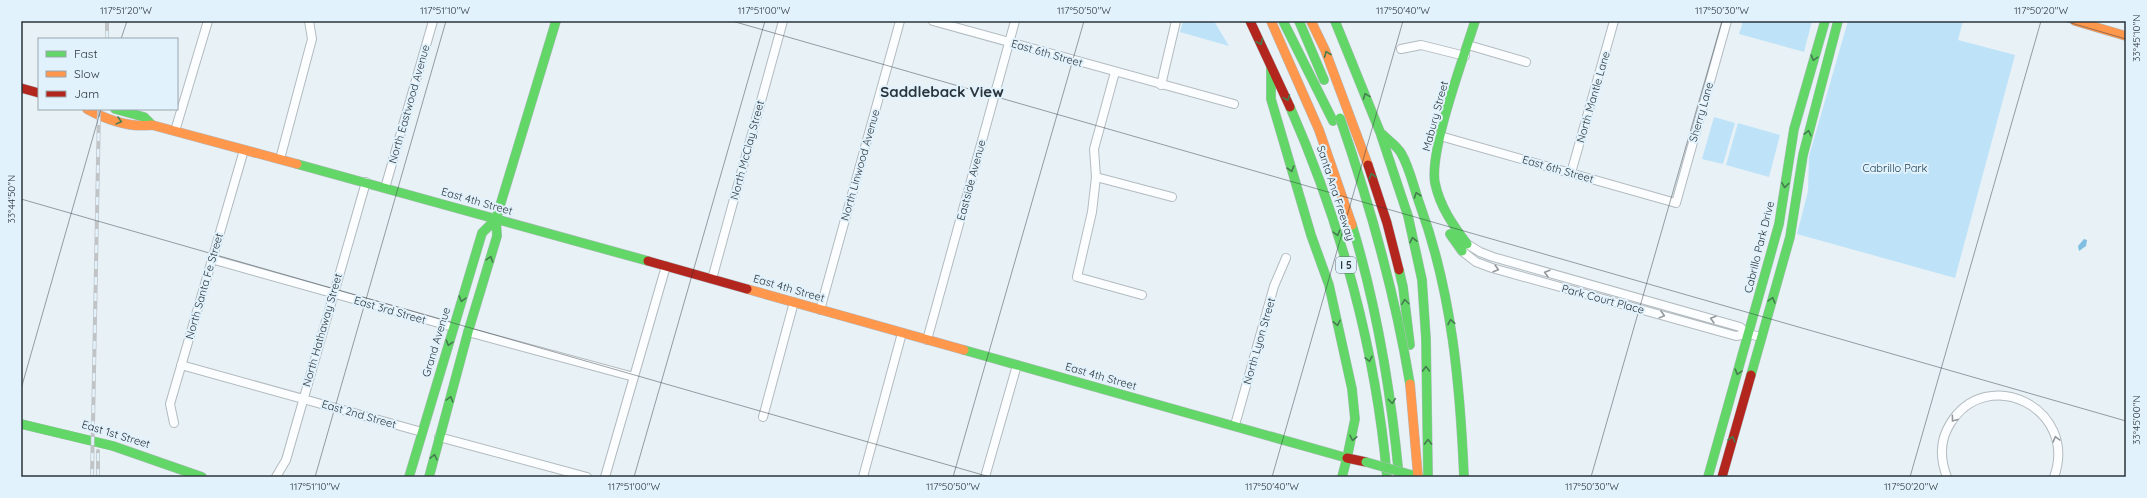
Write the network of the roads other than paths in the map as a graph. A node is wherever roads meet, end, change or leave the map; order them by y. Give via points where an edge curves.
1 (208, 21) edge
2 (308, 21) edge
3 (433, 21) edge
4 (556, 21) edge
5 (783, 21) edge
6 (900, 21) edge
7 (933, 21) edge
8 (1015, 21) edge
9 (1176, 21) edge
10 (1250, 21) edge
11 (1271, 21) edge
12 (1283, 21) edge
13 (1299, 21) edge
14 (1311, 21) edge
15 (1335, 21) edge
16 (1475, 21) edge
17 (1614, 21) edge
18 (1727, 21) edge
19 (1825, 21) edge
20 (1838, 21) edge
21 (2074, 21) edge
22 (2093, 23) edge
23 (2126, 36) edge
24 (1009, 43) junction
25 (1468, 46) junction
26 (1401, 49) dead end
27 (1465, 56) junction
28 (1271, 62) junction
29 (1526, 62) dead end
30 (1115, 72) junction
31 (1160, 85) junction
32 (21, 88) edge
33 (38, 93) edge
34 (1234, 104) dead end
35 (1800, 108) junction
36 (89, 110) edge
37 (119, 110) edge
38 (1814, 112) junction
39 (1336, 119) junction
40 (152, 125) junction
41 (175, 131) junction
42 (1380, 132) junction
43 (1440, 136) junction
44 (244, 150) junction
45 (280, 159) junction
46 (1571, 173) junction
47 (1096, 177) junction
48 (366, 182) junction
49 (386, 188) junction
50 (1172, 197) dead end
51 (1676, 203) joint
52 (496, 218) junction
53 (1464, 247) joint
54 (1286, 258) dead end
55 (212, 260) junction
56 (666, 266) junction
57 (712, 279) junction
58 (332, 293) junction
59 (1142, 295) dead end
60 (794, 302) junction
61 (820, 310) junction
62 (454, 327) junction
63 (468, 332) junction
64 (902, 333) junction
65 (1748, 334) junction
66 (1761, 337) junction
67 (927, 340) junction
68 (181, 365) junction
69 (1017, 365) junction
70 (634, 377) junction
71 (303, 398) junction
72 (1427, 408) junction
73 (763, 417) dead end
74 (174, 422) dead end
75 (21, 424) edge
76 (1235, 426) junction
77 (422, 432) junction
78 (439, 437) junction
79 (1347, 458) junction
80 (202, 477) edge
81 (276, 477) edge
82 (409, 477) edge
83 (429, 477) edge
84 (586, 477) edge
85 (605, 477) edge
86 (863, 477) edge
87 (985, 477) edge
88 (1342, 477) edge
89 (1387, 477) edge
90 (1399, 477) edge
91 (1409, 477) edge
92 (1418, 477) edge
93 (1428, 477) edge
94 (1464, 477) edge
95 (1708, 477) edge
96 (1722, 477) edge
97 (1947, 477) edge
98 (2054, 477) edge

1 - 41 street
2 - 45 street via 312,39
3 - 49 street, North Eastwood Avenue
4 - 52 main road, Grand Avenue
5 - 57 street, North McClay Street
6 - 61 street, North Linwood Avenue
7 - 24 street, East 6th Street
8 - 24 street, Eastside Avenue
9 - 31 street
10 -> 28 main road, Santa Ana Freeway / I 5
11 -> 90 main road, Santa Ana Freeway / I 5 via 1334,168 1371,291 1390,388
12 - 39 main road
13 - 39 main road
72 -> 14 main road via 1413,369 1403,288 1387,223 1359,137 1326,50
42 -> 15 main road
16 - 25 main road, Mabury Street
17 - 46 street, North Mantle Lane
18 - 51 street, Sherry Lane
19 -> 35 main road, Cabrillo Park Drive
20 - 38 main road
21 - 22 main road
22 - 23 main road
24 - 30 street, East 6th Street
24 - 67 street, Eastside Avenue
25 - 27 main road, Mabury Street
25 - 29 street
26 - 27 street via 1421,45
27 - 43 main road, Mabury Street
28 -> 79 main road via 1271,99 1328,285 1352,389 1355,419
28 -> 89 main road, Santa Ana Freeway / I 5 via 1308,148 1330,208 1354,291 1370,361
30 - 31 street, East 6th Street
30 - 47 street via 1094,149
31 - 34 street
32 - 33 main road
35 - 38 main road
35 -> 65 main road, Cabrillo Park Drive via 1788,157 1779,224
36 -> 40 main road, East 4th Street via 141,127
37 - 40 main road, East 4th Street via 144,117
66 -> 38 main road via 1790,237 1803,155
39 - 91 main road, bridge via 1384,273 1404,391
39 - 92 main road, bridge via 1366,193 1389,271 1410,389
40 - 41 main road, East 4th Street
41 - 44 main road, East 4th Street
72 -> 42 main road via 1422,280 1408,216
94 -> 42 main road via 1461,403 1454,339 1441,272 1401,153
43 - 46 street, East 6th Street
43 - 53 main road, Mabury Street via 1435,163 1435,182 1447,218
44 - 45 main road, East 4th Street
44 - 55 street, North Santa Fe Street
45 - 48 main road, East 4th Street
46 - 51 street, East 6th Street
47 - 50 street
47 - 59 street via 1092,212 1077,277
48 - 49 main road, East 4th Street
48 - 58 street, North Hathaway Street
49 - 52 main road, East 4th Street
52 - 56 main road, East 4th Street
52 -> 62 main road, Grand Avenue via 482,233
63 -> 52 main road, Grand Avenue via 497,236
53 - 65 street, Park Court Place via 1476,262 1492,268 1736,336
54 - 76 street, North Lyon Street via 1274,286
55 - 58 street, East 3rd Street
55 - 68 street, North Santa Fe Street
56 - 57 main road, East 4th Street
56 - 70 street
57 - 60 main road, East 4th Street
58 - 62 street, East 3rd Street
58 - 71 street, North Hathaway Street
60 - 61 main road, East 4th Street
60 - 73 street
61 - 64 main road, East 4th Street
62 -> 77 main road, Grand Avenue
63 - 70 street
78 -> 63 main road, Grand Avenue
64 - 67 main road, East 4th Street
64 - 86 street
65 - 66 street, Park Court Place
65 -> 95 main road, Cabrillo Park Drive
96 -> 66 main road
67 - 69 main road, East 4th Street
68 - 71 street, East 2nd Street
68 - 74 street, North Santa Fe Street via 170,404
69 - 76 main road, East 4th Street
69 - 87 street
70 - 85 street
71 - 77 street, East 2nd Street
71 - 81 street, North Hathaway Street via 286,460
93 -> 72 main road
75 - 80 main road, East 1st Street via 78,435 133,451
76 - 79 main road, East 4th Street
77 - 82 main road, Grand Avenue
83 -> 78 main road, Grand Avenue
78 - 84 street
79 - 88 main road
79 - 92 main road, East 4th Street, bridge
98 -> 97 street via 2058,447 2050,424 2041,412 2029,403 1999,396 1976,401 1953,420 1944,437 1942,451

